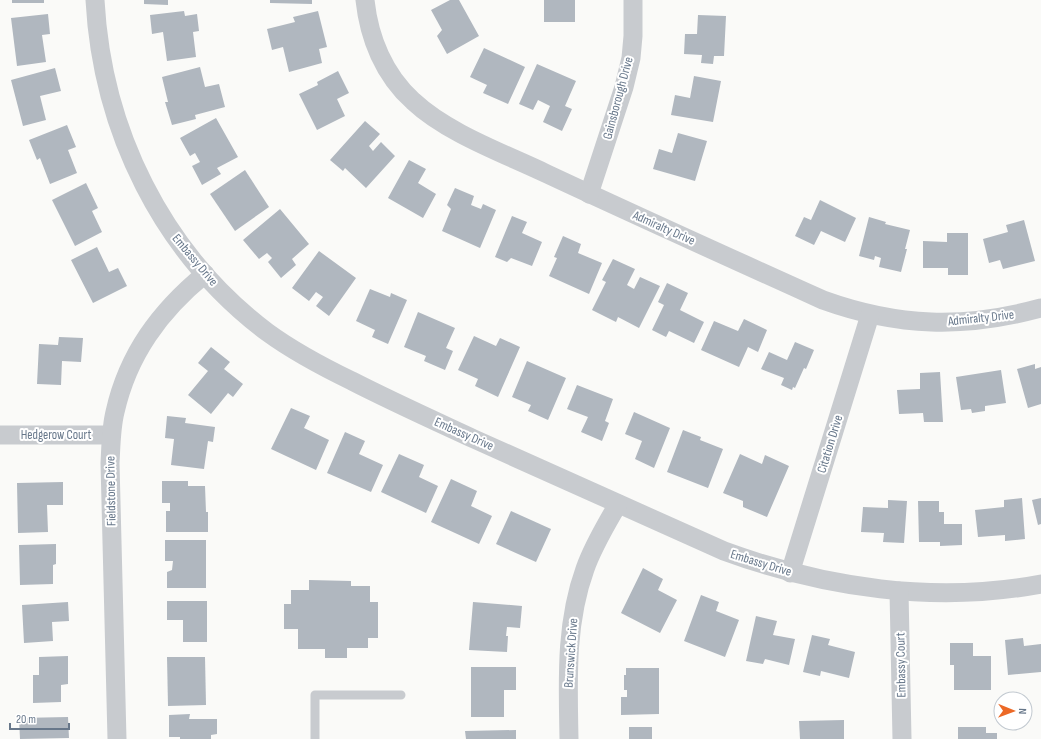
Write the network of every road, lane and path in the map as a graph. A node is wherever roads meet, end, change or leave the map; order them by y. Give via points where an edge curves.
1 (95, 0) edge
2 (365, 0) edge
3 (633, 0) edge
4 (590, 194) junction
5 (205, 274) junction
6 (1041, 308) edge
7 (870, 315) junction
8 (111, 434) junction
9 (0, 435) edge
10 (618, 504) junction
11 (790, 573) junction
12 (1041, 584) edge
13 (899, 592) junction
14 (400, 695) dead end
15 (117, 739) edge
16 (315, 739) edge
17 (569, 739) edge
18 (902, 739) edge

1 - 5 street, Embassy Drive via 100,51 123,139 148,194 181,245
2 - 4 street, Admiralty Drive via 375,46 396,83 412,101 460,133
3 - 4 street, Gainsborough Drive via 633,36 624,87
4 - 7 street, Admiralty Drive via 822,300
5 - 8 street, Fieldstone Drive via 172,303 141,344 120,391
5 - 10 street, Embassy Drive via 236,306 267,332 327,368 394,402
6 - 7 street, Admiralty Drive via 1000,318 966,322 930,323
7 - 11 street, Citation Drive
8 - 9 street, Hedgerow Court
8 - 15 street, Fieldstone Drive
10 - 11 street, Embassy Drive via 724,552
10 - 17 street, Brunswick Drive via 585,569 576,600 568,659
11 - 13 street, Embassy Drive
12 - 13 street, Embassy Drive via 1018,589 960,593
13 - 18 street, Embassy Court
14 - 16 lane via 315,695

